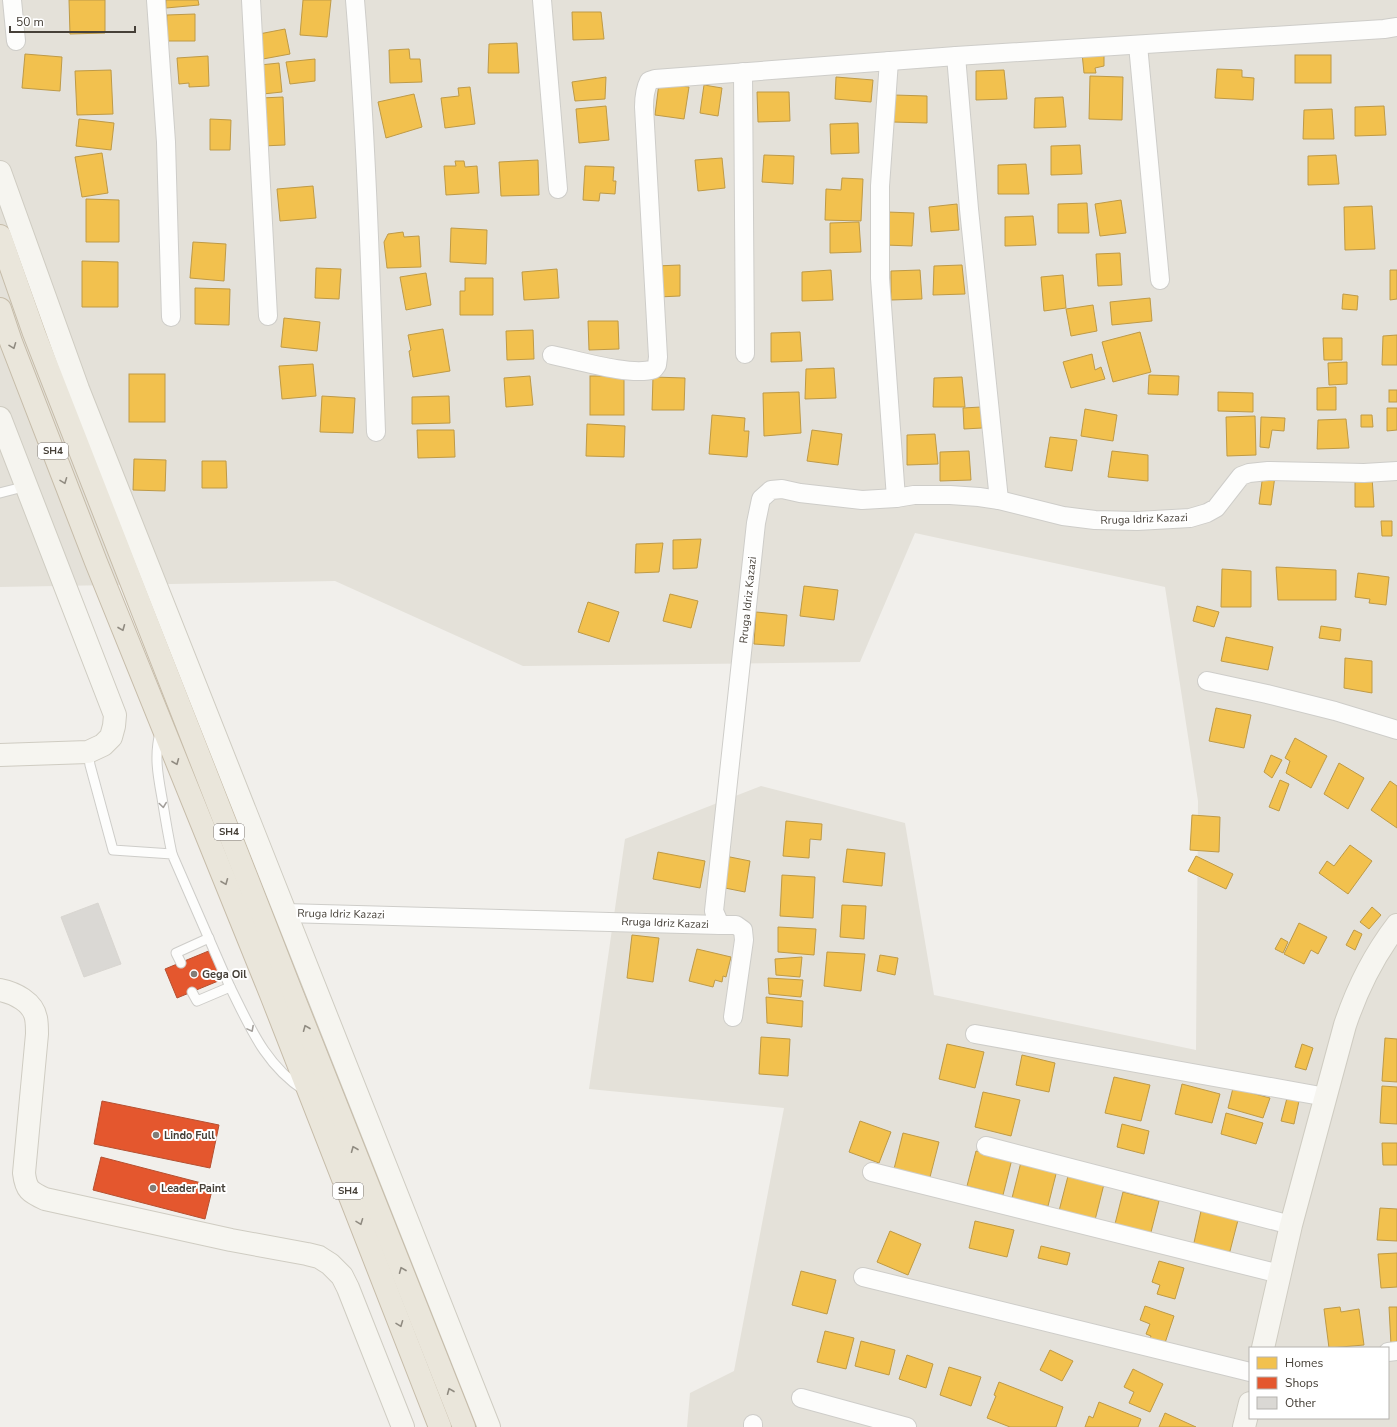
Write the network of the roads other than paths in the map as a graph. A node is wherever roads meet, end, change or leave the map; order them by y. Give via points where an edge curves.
1 (12, 0) edge
2 (156, 0) edge
3 (251, 0) edge
4 (355, 0) edge
5 (542, 0) edge
6 (1397, 27) edge
7 (16, 41) dead end
8 (1138, 45) junction
9 (956, 56) junction
10 (888, 61) junction
11 (743, 72) junction
12 (0, 172) edge
13 (558, 189) dead end
14 (0, 236) edge
15 (1160, 280) dead end
16 (0, 309) edge
17 (268, 316) dead end
18 (172, 317) dead end
19 (745, 354) dead end
20 (552, 355) dead end
21 (0, 418) edge
22 (376, 432) dead end
23 (1397, 472) edge
24 (27, 486) junction
25 (0, 493) edge
26 (896, 498) junction
27 (999, 500) junction
28 (1207, 681) dead end
29 (162, 726) junction
30 (1397, 730) edge
31 (88, 752) junction
32 (0, 755) edge
33 (172, 854) junction
34 (285, 913) junction
35 (720, 924) junction
36 (1397, 925) edge
37 (209, 938) junction
38 (181, 963) dead end
39 (0, 990) edge
40 (231, 990) junction
41 (192, 992) dead end
42 (733, 1017) dead end
43 (975, 1034) dead end
44 (310, 1094) junction
45 (1326, 1097) junction
46 (986, 1146) dead end
47 (872, 1172) dead end
48 (1291, 1225) junction
49 (1280, 1274) junction
50 (863, 1277) dead end
51 (1263, 1347) edge
52 (1249, 1372) edge
53 (801, 1398) dead end
54 (1249, 1407) edge
55 (403, 1427) edge
56 (440, 1427) edge
57 (464, 1427) edge
58 (489, 1427) edge
59 (907, 1427) edge
60 (1244, 1427) edge

1 - 7 street
2 - 18 street via 166,142
3 - 17 street
4 - 22 street via 370,256
5 - 13 street
6 - 8 street
8 - 9 street
8 - 15 street
9 - 10 street
9 - 27 street
10 - 11 street
10 - 26 street via 880,186 880,278
11 - 19 street
11 - 20 street via 655,79 649,81 646,87 644,107 657,365 646,372 627,371
12 - 34 street via 78,389
57 -> 14 highway, SH4 via 40,348
16 -> 29 highway, SH4 via 96,562
21 - 24 street
23 - 27 street, Rruga Idriz Kazazi via 1249,473 1241,476 1216,508 1190,518 1095,520 1063,516
24 - 25 lane
24 - 31 street via 115,715 111,737 103,745
26 - 27 street, Rruga Idriz Kazazi via 950,495
26 - 35 street, Rruga Idriz Kazazi via 862,500 782,489 771,490 761,499 756,523 714,911
28 - 30 street via 1335,711
29 -> 33 lane via 156,754 157,772
29 -> 44 highway, SH4
31 - 32 street
31 - 33 lane via 113,850
33 - 37 lane
34 - 35 street, Rruga Idriz Kazazi
34 - 58 street
35 - 42 street via 736,926 743,930 744,940
36 - 45 street via 1380,949 1354,999
37 - 38 lane via 176,952
37 - 40 lane
39 - 55 street via 20,997 31,1006 36,1017 37,1034 24,1173 26,1185 33,1194 45,1199 231,1240 319,1257 342,1276 348,1288
40 - 41 lane via 197,1001
40 -> 44 lane via 253,1034 277,1068 290,1081
43 - 45 street
44 -> 56 highway, SH4
45 - 48 street
46 - 48 street
47 - 49 street
48 - 49 street
49 - 51 street
50 - 52 street
53 - 59 street
54 - 60 street

